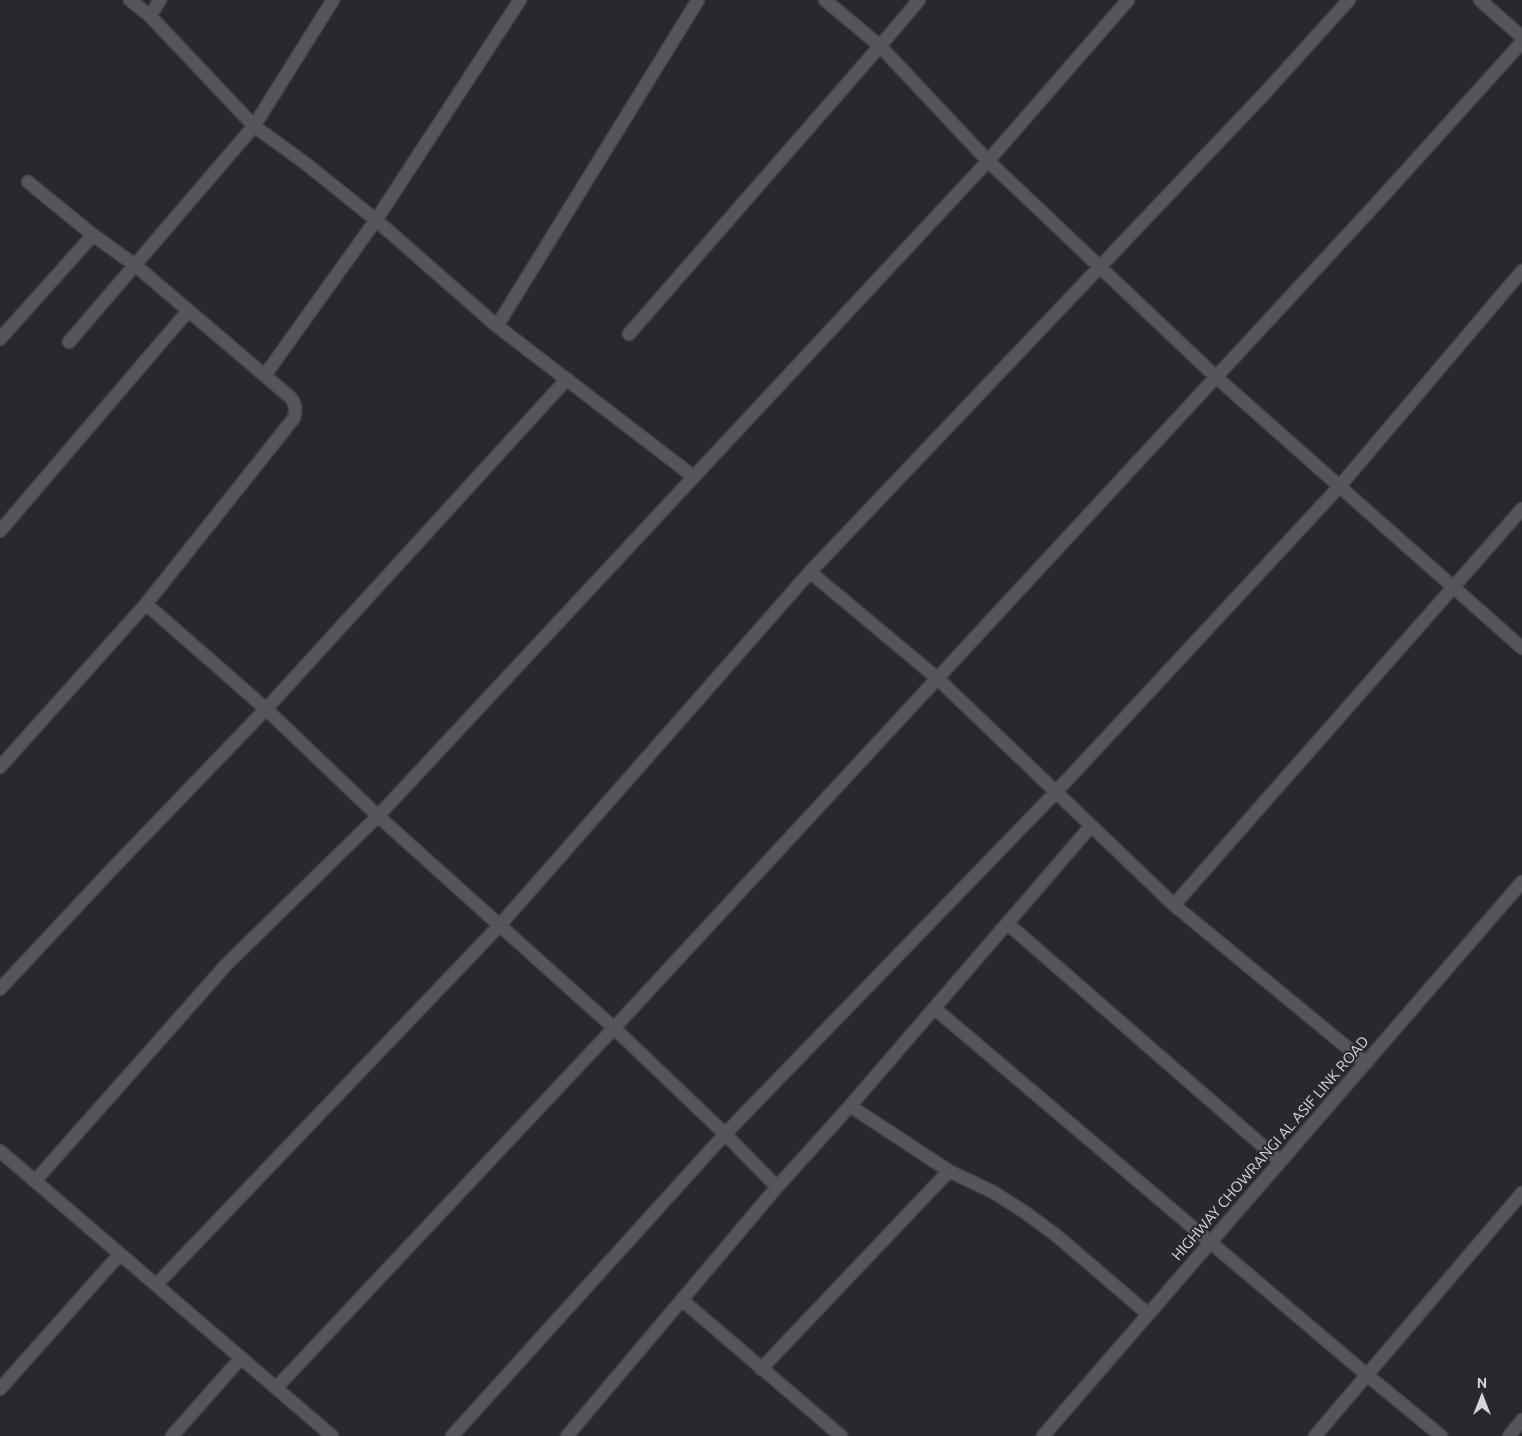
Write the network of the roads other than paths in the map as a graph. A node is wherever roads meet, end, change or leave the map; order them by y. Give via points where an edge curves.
1 (130, 0) edge
2 (160, 0) edge
3 (333, 0) edge
4 (520, 0) edge
5 (698, 0) edge
6 (825, 0) edge
7 (919, 0) edge
8 (1128, 0) edge
9 (1348, 0) edge
10 (1480, 0) edge
11 (150, 16) junction
12 (1522, 37) edge
13 (1522, 42) edge
14 (880, 46) junction
15 (254, 126) junction
16 (988, 161) junction
17 (28, 182) dead end
18 (376, 220) junction
19 (93, 235) junction
20 (134, 265) junction
21 (1101, 267) junction
22 (1522, 271) edge
23 (188, 311) junction
24 (497, 326) junction
25 (629, 334) dead end
26 (0, 339) edge
27 (69, 342) dead end
28 (265, 376) junction
29 (1216, 377) junction
30 (566, 379) junction
31 (694, 477) junction
32 (1339, 487) junction
33 (1522, 509) edge
34 (0, 532) edge
35 (810, 572) junction
36 (1453, 587) junction
37 (146, 604) junction
38 (1522, 648) edge
39 (937, 678) junction
40 (266, 709) junction
41 (0, 767) edge
42 (1056, 792) junction
43 (378, 816) junction
44 (1091, 826) junction
45 (1522, 882) edge
46 (1174, 905) junction
47 (1008, 924) junction
48 (500, 925) junction
49 (0, 989) edge
50 (934, 1008) junction
51 (614, 1028) junction
52 (1366, 1063) junction
53 (850, 1106) junction
54 (725, 1134) junction
55 (0, 1151) edge
56 (1280, 1161) junction
57 (949, 1171) junction
58 (35, 1181) junction
59 (777, 1187) junction
60 (1522, 1193) edge
61 (1211, 1241) junction
62 (120, 1254) junction
63 (156, 1285) junction
64 (682, 1300) junction
65 (1148, 1314) junction
66 (241, 1358) junction
67 (761, 1369) junction
68 (1367, 1375) junction
69 (276, 1388) junction
70 (0, 1389) edge
71 (1522, 1420) edge
72 (570, 1435) edge
73 (172, 1436) edge
74 (332, 1436) edge
75 (452, 1436) edge
76 (841, 1436) edge
77 (1042, 1436) edge
78 (1315, 1436) edge
79 (1441, 1436) edge
80 (1509, 1436) edge

1 - 11 street
2 - 11 street
3 - 15 street
4 - 18 street
5 - 24 street
6 - 14 street
7 - 14 street
8 - 16 street
9 - 21 street
10 - 12 street
11 - 15 street
13 - 29 street
14 - 16 street
14 - 25 street
15 - 18 street
15 - 20 street
16 - 21 street
16 - 31 street
17 - 19 street
18 - 24 street
18 - 28 street
19 - 20 street
19 - 26 street
20 - 23 street
20 - 27 street
21 - 29 street
21 - 35 street
22 - 32 street
23 - 28 street
23 - 34 street
24 - 30 street
28 - 37 street via 296,404 294,418
29 - 32 street
29 - 39 street
30 - 31 street
30 - 40 street
31 - 43 street
32 - 36 street
32 - 42 street
33 - 36 street
35 - 39 street
35 - 48 street
36 - 38 street
36 - 46 street
37 - 40 street
37 - 41 street
39 - 42 street
39 - 51 street
40 - 43 street
40 - 49 street
42 - 44 street
42 - 54 street
43 - 48 street
43 - 58 street via 226,965
44 - 46 street
44 - 47 street
45 - 52 street, HIGHWAY CHOWRANGI AL ASIF LINK ROAD
46 - 52 street
47 - 50 street
47 - 56 street
48 - 51 street
48 - 63 street
50 - 53 street
50 - 61 street
51 - 54 street
51 - 69 street
52 - 56 street, HIGHWAY CHOWRANGI AL ASIF LINK ROAD
53 - 57 street
53 - 59 street
54 - 59 street
54 - 75 street
55 - 58 street
56 - 61 street, HIGHWAY CHOWRANGI AL ASIF LINK ROAD
57 - 65 street via 993,1192 1026,1213
57 - 67 street
58 - 62 street
59 - 64 street
60 - 68 street
61 - 65 street, HIGHWAY CHOWRANGI AL ASIF LINK ROAD
61 - 68 street
62 - 63 street
62 - 70 street
63 - 66 street
64 - 67 street
64 - 72 street
65 - 77 street, HIGHWAY CHOWRANGI AL ASIF LINK ROAD
66 - 69 street
66 - 73 street
67 - 76 street
68 - 78 street
68 - 79 street
69 - 74 street
71 - 80 street

